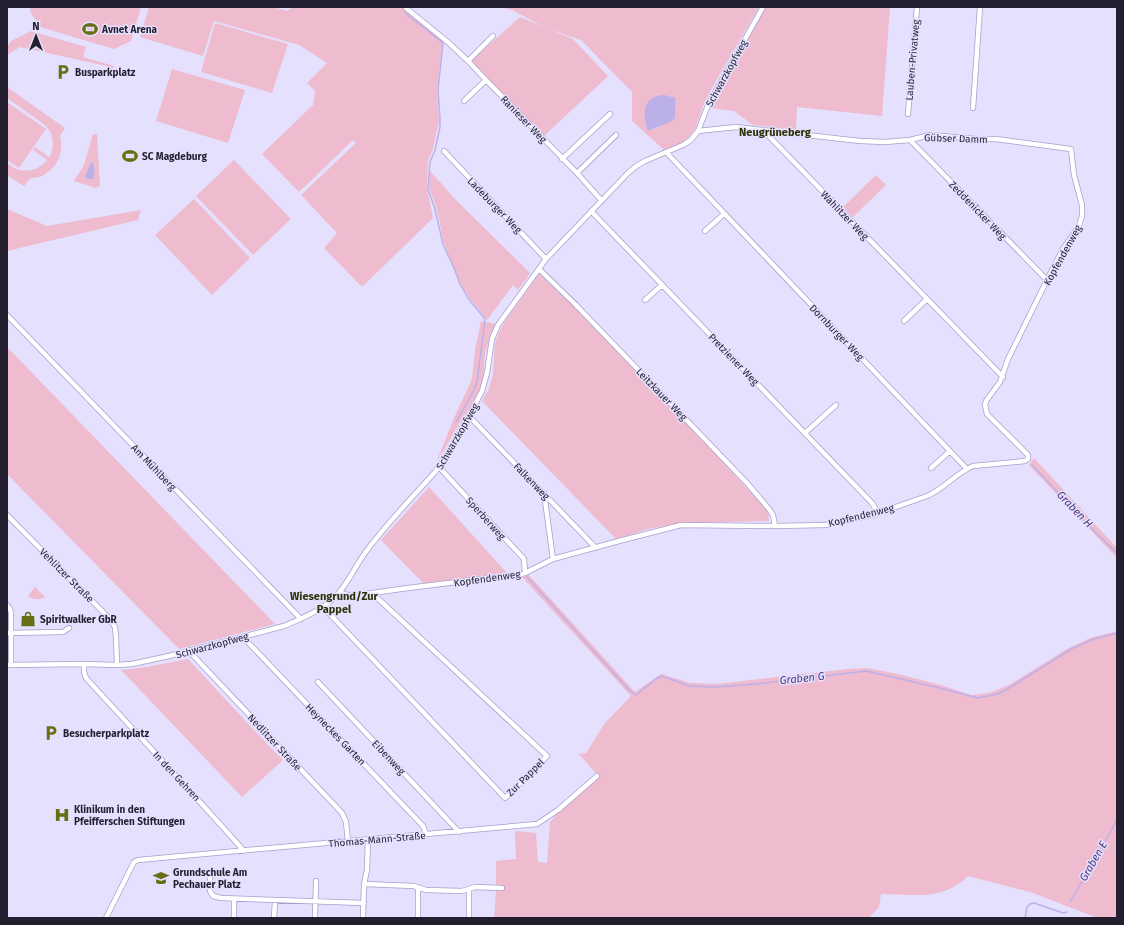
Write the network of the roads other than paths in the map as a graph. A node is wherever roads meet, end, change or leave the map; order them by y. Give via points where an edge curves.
1 (407, 7) edge
2 (763, 7) edge
3 (917, 7) edge
4 (980, 7) edge
5 (493, 36) dead end
6 (468, 61) junction
7 (486, 80) junction
8 (464, 101) dead end
9 (973, 108) dead end
10 (610, 114) dead end
11 (908, 114) dead end
12 (763, 130) junction
13 (698, 131) junction
14 (616, 135) dead end
15 (910, 140) junction
16 (1071, 149) joint
17 (444, 151) dead end
18 (666, 152) junction
19 (562, 159) junction
20 (577, 173) junction
21 (601, 200) junction
22 (591, 211) junction
23 (724, 214) junction
24 (705, 231) dead end
25 (546, 258) junction
26 (539, 270) junction
27 (1047, 280) junction
28 (662, 285) junction
29 (927, 299) junction
30 (646, 300) dead end
31 (7, 315) edge
32 (904, 321) dead end
33 (1003, 377) junction
34 (836, 405) dead end
35 (469, 416) junction
36 (805, 434) junction
37 (950, 451) junction
38 (439, 467) junction
39 (931, 468) dead end
40 (967, 469) junction
41 (544, 493) junction
42 (7, 514) edge
43 (876, 514) junction
44 (775, 526) junction
45 (595, 547) junction
46 (553, 559) junction
47 (525, 573) junction
48 (340, 592) junction
49 (372, 593) junction
50 (7, 605) edge
51 (323, 607) junction
52 (301, 619) junction
53 (69, 628) dead end
54 (9, 633) edge
55 (243, 637) junction
56 (188, 650) junction
57 (84, 664) junction
58 (9, 665) edge
59 (117, 665) junction
60 (318, 682) dead end
61 (597, 776) dead end
62 (459, 832) junction
63 (426, 834) junction
64 (368, 840) junction
65 (348, 842) junction
66 (244, 850) junction
67 (210, 874) dead end
68 (316, 880) dead end
69 (364, 884) junction
70 (418, 887) junction
71 (502, 888) dead end
72 (470, 889) junction
73 (234, 899) junction
74 (275, 901) junction
75 (315, 902) junction
76 (364, 903) junction
77 (106, 918) edge
78 (234, 918) edge
79 (274, 918) edge
80 (315, 918) edge
81 (363, 918) edge
82 (418, 918) edge
83 (468, 918) edge

1 - 6 street, Ranieser Weg
2 - 13 street, Schwarzkopfweg via 708,104
3 - 11 street, Lauben-Privatweg
4 - 9 street
5 - 6 street
6 - 7 street, Ranieser Weg
7 - 8 street
7 - 19 street, Ranieser Weg
10 - 19 street
12 - 13 street, Gübser Damm via 736,127
12 - 15 street, Gübser Damm via 860,142
12 - 29 street, Wahlitzer Weg
13 - 18 street, Schwarzkopfweg via 691,140
14 - 20 street
15 - 16 street, Gübser Damm via 930,135 996,139
15 - 27 street, Zeddenicker Weg
16 - 27 street, Kopfendenweg via 1082,216 1079,226 1063,249
17 - 25 street, Ladeburger Weg
18 - 21 street, Schwarzkopfweg via 635,167
18 - 23 street, Dornburger Weg
19 - 20 street, Ranieser Weg
20 - 21 street, Ranieser Weg
21 - 22 street, Schwarzkopfweg
22 - 25 street, Schwarzkopfweg
22 - 28 street, Pretziener Weg
23 - 24 street
23 - 37 street, Dornburger Weg
25 - 26 street, Schwarzkopfweg
26 - 35 street, Schwarzkopfweg via 494,332 486,382
26 - 44 street, Leitzkauer Weg via 576,305 747,483 770,509
27 - 33 street, Kopfendenweg via 1008,359
28 - 30 street
28 - 36 street, Pretziener Weg
29 - 32 street
29 - 33 street, Wahlitzer Weg
31 - 52 street, Am Mühlberg
33 - 40 street, Kopfendenweg via 986,401 985,410 1028,455 1028,459
34 - 36 street
35 - 38 street, Schwarzkopfweg
35 - 41 street, Falkenweg
36 - 43 street, Pretziener Weg via 872,503
37 - 39 street
37 - 40 street, Dornburger Weg
38 - 47 street, Sperberweg via 524,559
38 - 48 street, Schwarzkopfweg via 383,530
40 - 43 street, Kopfendenweg via 936,492
41 - 45 street, Falkenweg
41 - 46 street
42 - 59 street, Vehlitzer Straße via 109,618 115,627
43 - 44 street, Kopfendenweg via 825,525
44 - 45 street, Kopfendenweg via 681,525
45 - 46 street, Kopfendenweg
46 - 47 street, Kopfendenweg
47 - 49 street, Kopfendenweg
48 - 49 street, Kopfendenweg via 351,596
48 - 51 street, Schwarzkopfweg
49 - 51 street, Zur Pappel via 547,756 505,798
50 - 54 street via 11,612
51 - 52 street, Schwarzkopfweg
52 - 55 street, Schwarzkopfweg
53 - 54 street via 63,632
54 - 58 street
55 - 56 street, Schwarzkopfweg
55 - 63 street, Heyneckes Garten via 423,826
56 - 59 street, Schwarzkopfweg via 146,661
56 - 65 street, Nedlitzer Straße via 342,813 346,822
57 - 58 street, Schwarzkopfweg
57 - 59 street, Schwarzkopfweg
57 - 66 street, In den Gehren via 86,678
60 - 62 street, Eibenweg
61 - 62 street, Thomas-Mann-Straße via 558,810 537,824
62 - 63 street, Thomas-Mann-Straße
63 - 64 street, Thomas-Mann-Straße
64 - 65 street, Thomas-Mann-Straße
64 - 69 street via 368,870
65 - 66 street, Thomas-Mann-Straße
66 - 77 street, Thomas-Mann-Straße via 134,862
67 - 73 street via 210,891 213,896
68 - 75 street
69 - 70 street
69 - 76 street
70 - 72 street via 431,890
70 - 82 street
71 - 72 street
72 - 83 street
73 - 74 street
73 - 78 street
74 - 75 street
74 - 79 street
75 - 76 street
75 - 80 street
76 - 81 street

